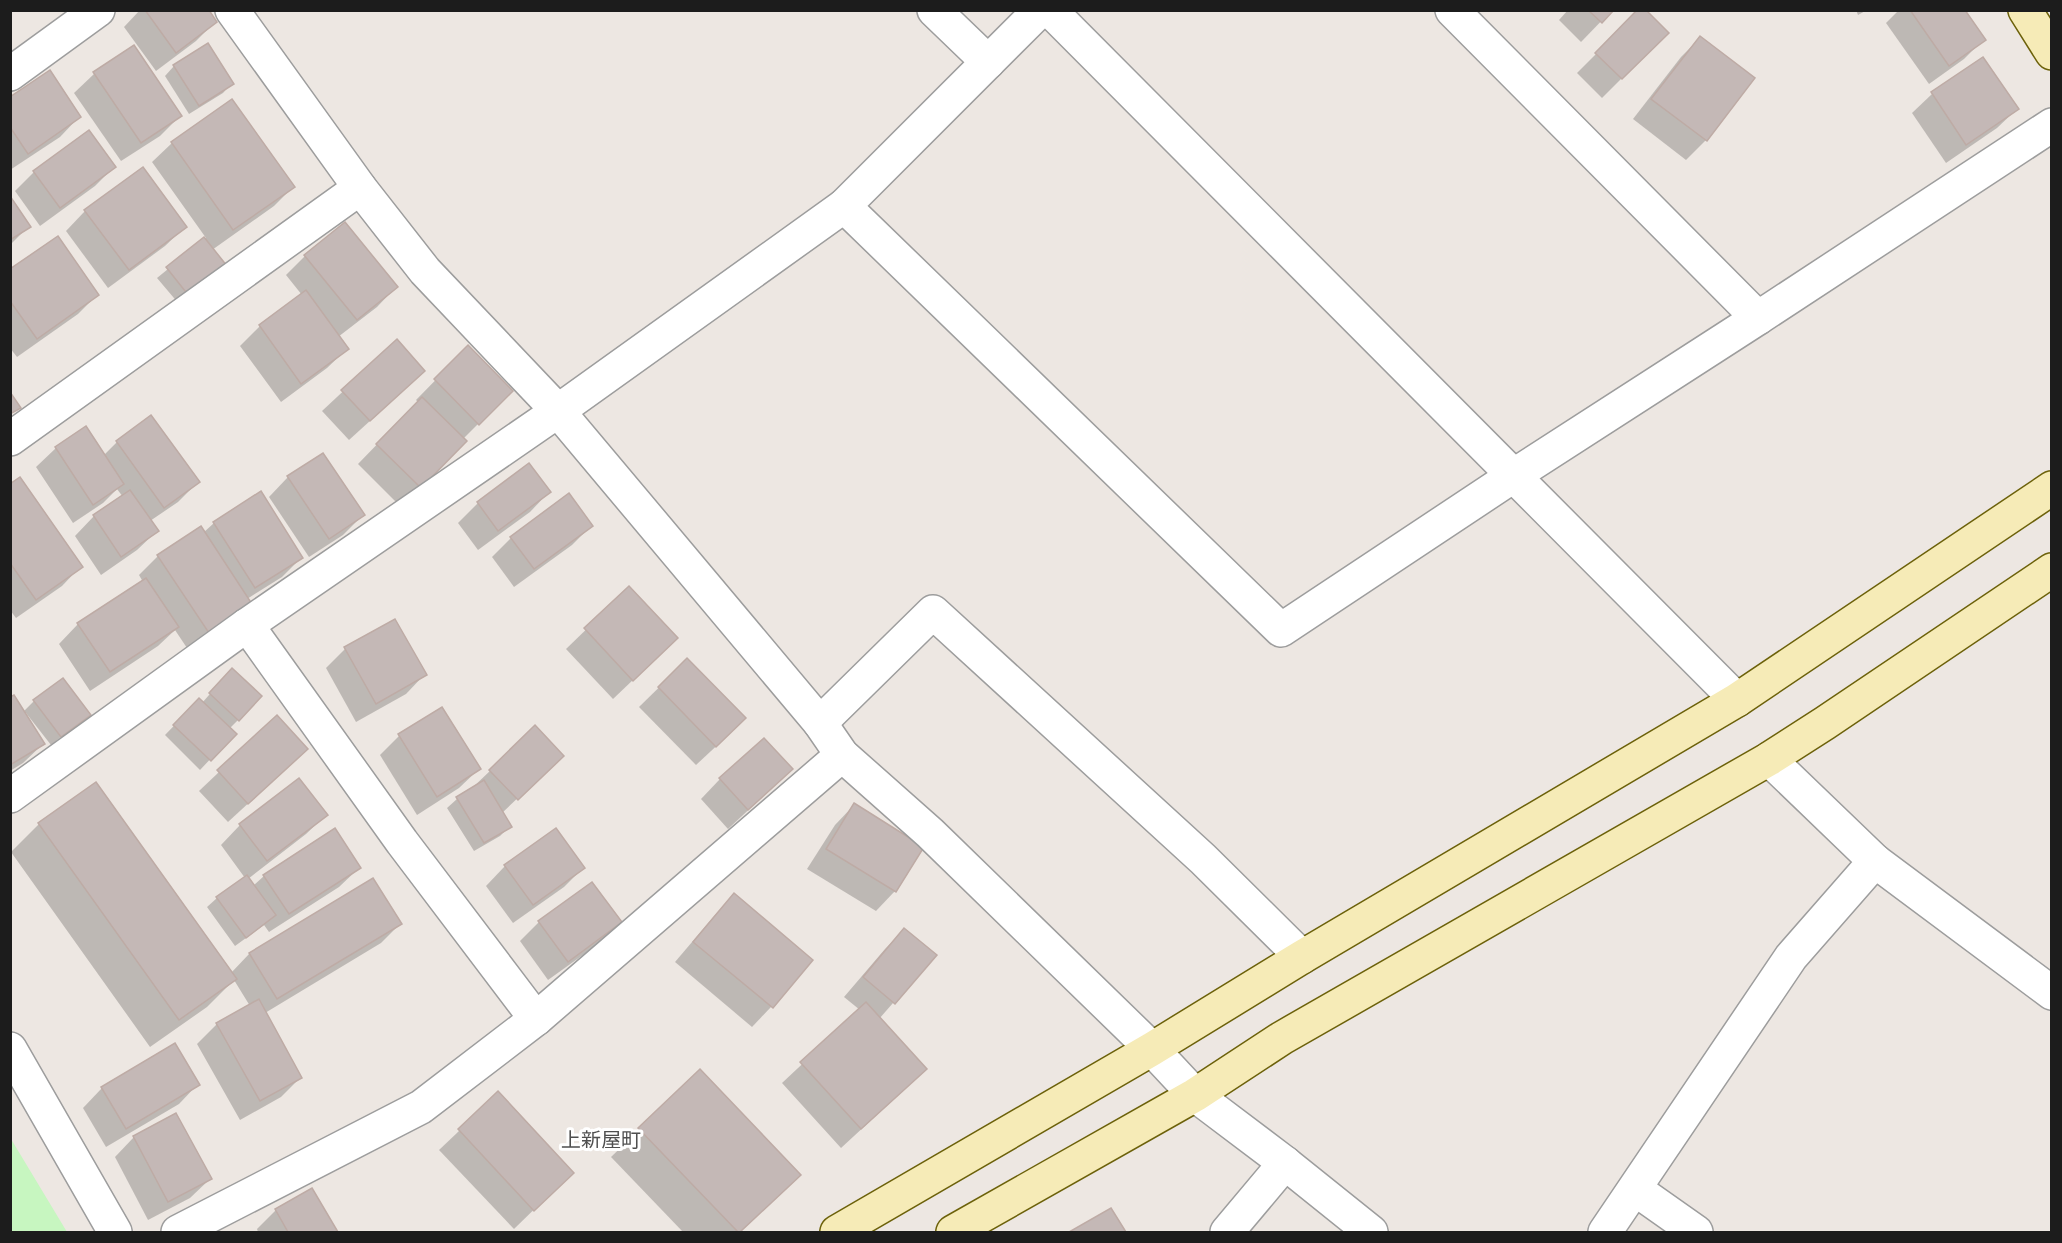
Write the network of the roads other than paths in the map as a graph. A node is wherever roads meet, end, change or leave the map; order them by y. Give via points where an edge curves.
1 (98, 10) edge
2 (934, 10) edge
3 (1040, 10) edge
4 (1050, 10) edge
5 (1452, 10) edge
6 (2025, 10) edge
7 (232, 11) edge
8 (2052, 53) edge
9 (988, 62) junction
10 (10, 74) edge
11 (2052, 124) edge
12 (360, 188) junction
13 (844, 206) junction
14 (1758, 318) junction
15 (558, 411) junction
16 (10, 438) edge
17 (1513, 476) junction
18 (2052, 488) edge
19 (2052, 570) edge
20 (247, 625) junction
21 (1737, 700) junction
22 (820, 723) junction
23 (842, 755) junction
24 (1768, 759) junction
25 (10, 796) edge
26 (1875, 861) junction
27 (1302, 957) junction
28 (2052, 993) edge
29 (536, 1018) junction
30 (10, 1048) edge
31 (1152, 1049) junction
32 (1195, 1095) junction
33 (1285, 1163) junction
34 (1635, 1189) junction
35 (115, 1233) edge
36 (178, 1233) edge
37 (837, 1233) edge
38 (953, 1233) edge
39 (1227, 1233) edge
40 (1371, 1233) edge
41 (1605, 1233) edge
42 (1696, 1233) edge

1 - 10 street
2 - 9 street
3 - 9 street
4 - 17 street
5 - 14 street
6 - 8 street
7 - 12 street
9 - 13 street
11 - 14 street
12 - 15 street via 425,271
12 - 16 street
13 - 15 street
13 - 17 street via 1281,630
14 - 17 street
15 - 20 street
15 - 22 street
17 - 21 street
18 - 21 street
19 - 24 street
20 - 25 street
20 - 29 street via 402,842
21 - 27 street
22 - 23 street
22 - 27 street via 933,612 1203,859
23 - 29 street
23 - 31 street via 930,834
24 - 26 street
24 - 32 street via 1282,1038
26 - 28 street
26 - 34 street via 1791,957
27 - 31 street
29 - 36 street via 421,1107
30 - 35 street
31 - 32 street
31 - 37 street
32 - 33 street
32 - 38 street
33 - 39 street
33 - 40 street
34 - 41 street
34 - 42 street

